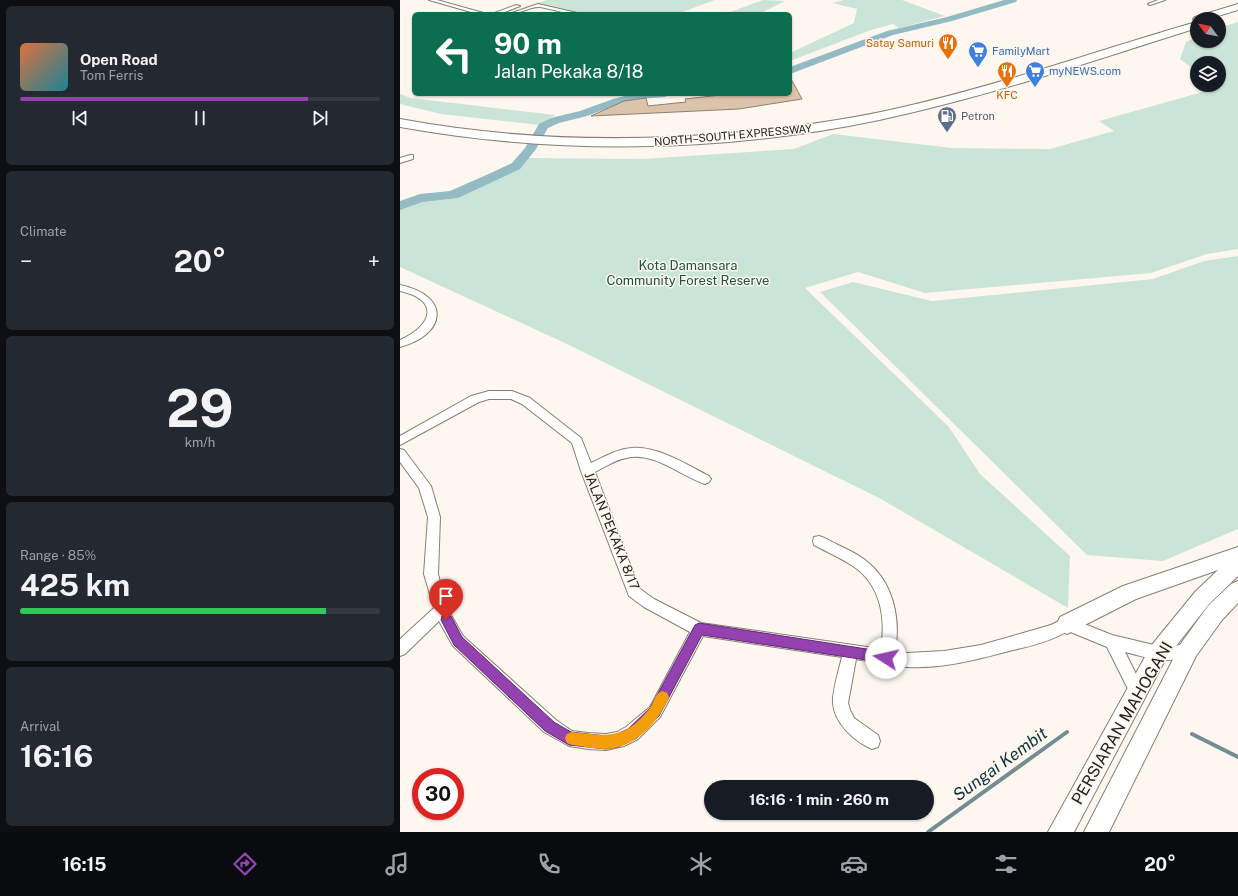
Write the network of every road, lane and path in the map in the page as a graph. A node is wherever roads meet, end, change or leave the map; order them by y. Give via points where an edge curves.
1 (431, 0) edge
2 (538, 0) edge
3 (1163, 0) edge
4 (529, 2) junction
5 (1150, 4) dead end
6 (1238, 7) edge
7 (476, 12) edge
8 (501, 12) edge
9 (509, 12) edge
10 (517, 12) edge
11 (568, 12) edge
12 (1221, 12) edge
13 (1238, 13) edge
14 (1226, 17) edge
15 (1190, 21) edge
16 (1190, 28) edge
17 (400, 114) edge
18 (400, 123) edge
19 (526, 137) junction
20 (552, 138) junction
21 (410, 157) dead end
22 (400, 161) edge
23 (400, 288) edge
24 (400, 344) edge
25 (400, 441) edge
26 (400, 453) edge
27 (587, 471) junction
28 (705, 479) dead end
29 (819, 541) dead end
30 (1238, 555) edge
31 (1238, 564) edge
32 (1238, 590) edge
33 (441, 610) junction
34 (1067, 624) junction
35 (699, 629) junction
36 (1112, 642) junction
37 (1189, 648) junction
38 (400, 649) edge
39 (850, 651) junction
40 (1158, 653) junction
41 (886, 658) junction
42 (1137, 692) junction
43 (872, 741) dead end
44 (1060, 832) edge
45 (1096, 832) edge

1 - 7 street
2 - 4 street
3 - 5 street
4 - 8 street
4 - 9 street via 531,4
6 - 12 highway, NORTH–SOUTH EXPRESSWAY
10 - 11 street via 538,4
13 - 14 highway
15 - 20 highway, NORTH–SOUTH EXPRESSWAY via 882,108 732,130
16 - 20 highway, NORTH–SOUTH EXPRESSWAY via 945,100 843,123 783,133 672,142 604,144
17 - 19 highway, NORTH–SOUTH EXPRESSWAY
18 - 19 highway, NORTH–SOUTH EXPRESSWAY via 435,130
19 - 20 highway, NORTH–SOUTH EXPRESSWAY
21 - 22 street
23 - 24 street via 416,292 429,300 433,311 431,320 424,330
25 - 27 street, JALAN PEKAKA 8/17 via 475,399 489,395 512,395 526,401 577,441
26 - 33 street via 425,486 434,517 431,574
27 - 28 street via 633,452 647,453
27 - 35 street, JALAN PEKAKA 8/17 via 634,592 649,603
29 - 41 street via 862,565 876,581 885,597 889,613 891,629
30 - 34 main road via 1130,592
31 - 40 main road, PERSIARAN MAHOGANI via 1202,598
32 - 37 main road, PERSIARAN MAHOGANI via 1215,613
33 - 35 street via 458,641 550,726 569,738 588,741 618,740 632,733 655,712
33 - 38 street
34 - 36 street
34 - 41 street, JALAN PEKAKA 8/17 via 1055,631 981,652 944,658
35 - 39 street, JALAN PEKAKA 8/17
36 - 40 street
36 - 42 street
37 - 40 street via 1172,654
37 - 45 main road, PERSIARAN MAHOGANI
39 - 41 street, JALAN PEKAKA 8/17
39 - 43 street via 840,703 849,723
40 - 42 main road, PERSIARAN MAHOGANI
42 - 44 main road, PERSIARAN MAHOGANI

